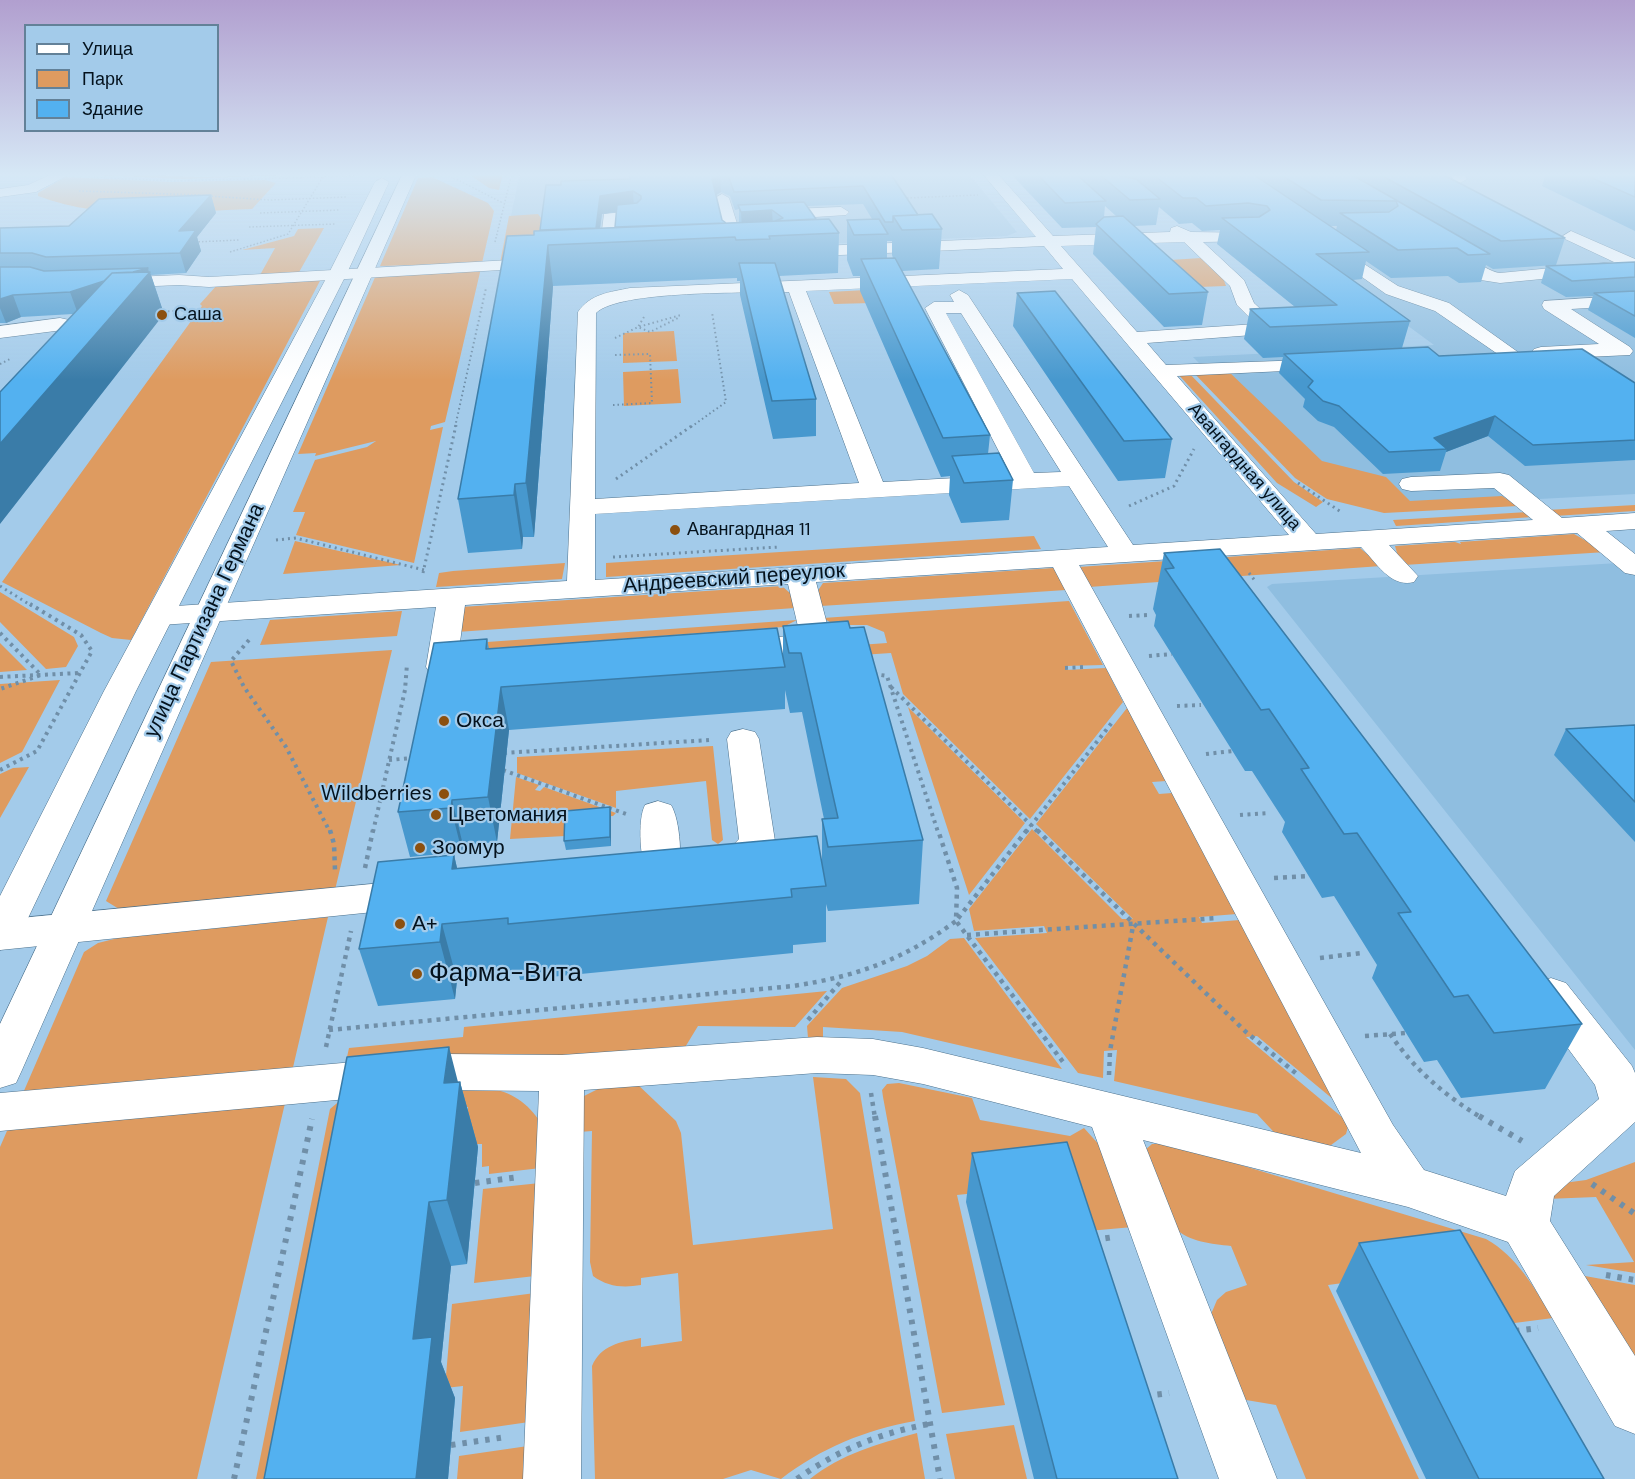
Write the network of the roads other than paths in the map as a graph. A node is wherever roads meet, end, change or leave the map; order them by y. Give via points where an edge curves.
1 (353, 242) edge
2 (379, 242) edge
3 (612, 242) edge
4 (761, 242) edge
5 (1049, 242) joint
6 (1131, 242) edge
7 (1193, 242) edge
8 (1325, 242) edge
9 (1584, 242) edge
10 (781, 245) junction
11 (1435, 246) edge
12 (588, 247) edge
13 (1146, 253) edge
14 (1562, 254) edge
15 (735, 255) edge
16 (562, 256) edge
17 (1635, 265) edge
18 (1591, 270) junction
19 (365, 271) junction
20 (338, 273) junction
21 (1076, 274) junction
22 (199, 282) junction
23 (87, 284) edge
24 (795, 285) junction
25 (1635, 300) edge
26 (150, 306) road end
27 (91, 318) edge
28 (1214, 318) dead end
29 (72, 325) junction
30 (0, 332) edge
31 (1229, 333) junction
32 (1132, 338) junction
33 (1627, 353) edge
34 (1512, 355) junction
35 (1483, 357) edge
36 (1347, 363) edge
37 (1160, 371) junction
38 (0, 412) edge
39 (1077, 478) junction
40 (1026, 480) junction
41 (1411, 484) dead end
42 (874, 490) junction
43 (583, 505) junction
44 (1635, 520) edge
45 (1569, 525) junction
46 (1368, 538) junction
47 (1308, 541) junction
48 (1125, 553) junction
49 (1061, 557) junction
50 (1635, 567) edge
51 (800, 575) junction
52 (1404, 576) dead end
53 (581, 589) junction
54 (452, 598) junction
55 (207, 614) junction
56 (159, 616) junction
57 (711, 650) edge
58 (488, 664) edge
59 (743, 739) road end
60 (659, 818) road end
61 (452, 890) edge
62 (0, 935) edge
63 (59, 937) junction
64 (0, 951) edge
65 (1529, 967) edge
66 (0, 1070) edge
67 (562, 1073) junction
68 (1626, 1078) edge
69 (1109, 1097) junction
70 (0, 1112) edge
71 (1408, 1186) junction
72 (1525, 1225) junction
73 (1635, 1406) edge
74 (552, 1479) edge
75 (1248, 1479) edge

1 - 20 main road, улица Партизана Германа
2 - 19 main road, улица Партизана Германа
3 - 12 main road via 613,253
4 - 10 main road
5 - 10 main road via 861,249
5 - 21 main road, Авангардная улица
6 - 13 main road
7 - 31 main road via 1238,284 1246,305 1272,330
8 - 34 main road via 1392,290 1442,307
9 - 17 main road
10 - 15 main road
11 - 18 main road via 1487,276
14 - 18 main road
16 - 19 main road via 545,263
17 - 18 main road
19 - 20 main road
19 - 55 main road, улица Партизана Германа
20 - 22 main road
20 - 56 main road, улица Партизана Германа
21 - 24 main road
21 - 32 main road, Авангардная улица
22 - 23 main road
22 - 26 main road
24 - 42 main road
24 - 43 main road via 630,293 597,302 587,312
25 - 33 main road via 1551,305
27 - 29 main road
28 - 31 main road
29 - 30 main road
29 - 38 main road via 76,327 73,332
31 - 32 main road
32 - 37 main road, Авангардная улица
33 - 34 main road
34 - 35 main road
36 - 37 main road
37 - 47 main road, Авангардная улица
39 - 40 main road
39 - 40 main road via 962,301 934,308
39 - 48 main road
40 - 42 main road
41 - 45 main road via 1500,480
42 - 43 main road
43 - 53 main road
44 - 45 main road, Авангардная улица
45 - 46 main road, Авангардная улица
45 - 50 main road
46 - 47 main road, Авангардная улица
46 - 52 main road
47 - 48 main road, Андреевский переулок
48 - 49 main road, Андреевский переулок
49 - 51 main road, Андреевский переулок
49 - 71 main road via 1377,1139
51 - 53 main road, Андреевский переулок
51 - 57 main road via 818,643
53 - 54 main road, Андреевский переулок
54 - 55 main road, Андреевский переулок
54 - 58 main road via 441,667
55 - 56 main road, Андреевский переулок
55 - 63 main road, улица Партизана Германа
56 - 62 main road, улица Партизана Германа
59 - 60 main road via 757,841 743,857 714,865 645,872
61 - 63 main road
62 - 63 main road
63 - 64 main road
63 - 66 main road, улица Партизана Германа
65 - 68 main road
67 - 69 main road via 795,1057 873,1057
67 - 70 main road via 445,1072
67 - 74 main road
68 - 72 main road via 1623,1105 1532,1186
69 - 71 main road
69 - 75 main road
71 - 72 main road
72 - 73 main road

